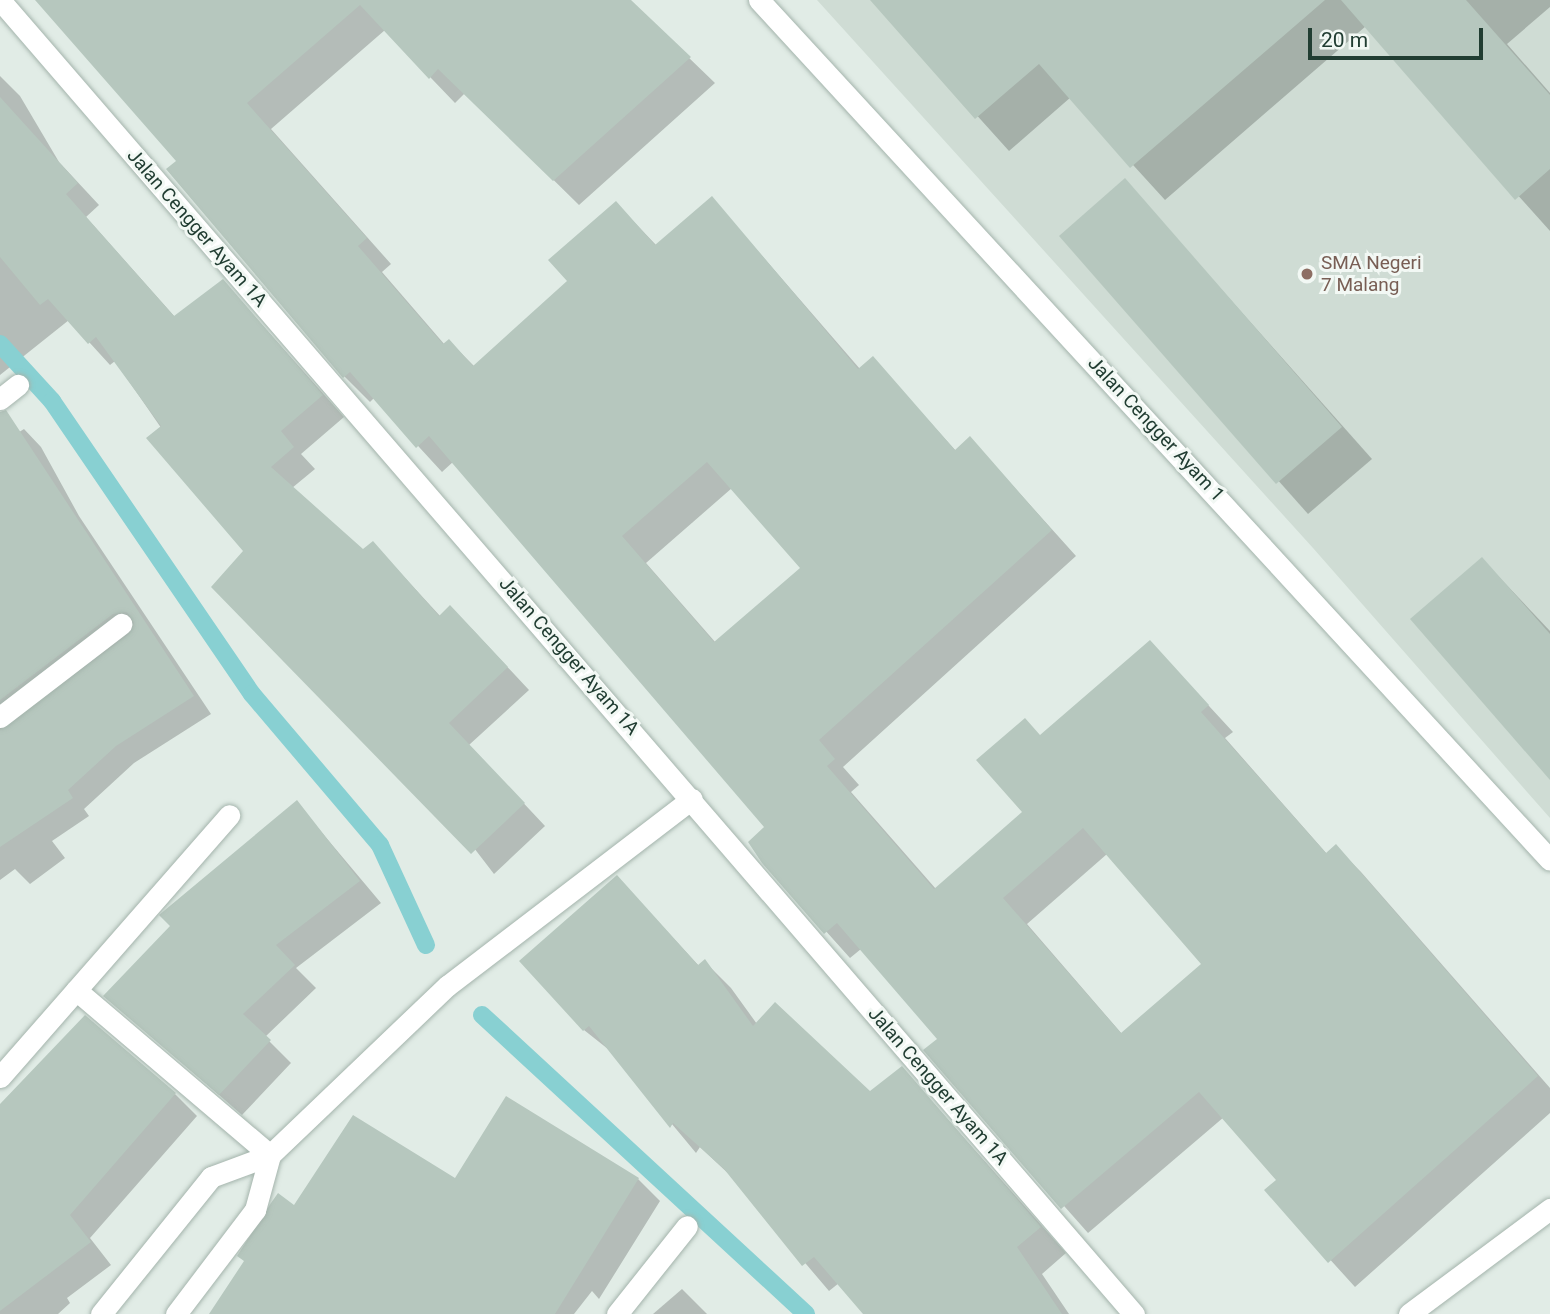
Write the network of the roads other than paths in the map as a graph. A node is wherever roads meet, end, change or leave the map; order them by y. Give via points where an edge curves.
1 (0, 0) edge
2 (759, 0) edge
3 (18, 384) dead end
4 (0, 399) edge
5 (121, 624) dead end
6 (0, 717) edge
7 (692, 799) junction
8 (229, 815) dead end
9 (1550, 860) edge
10 (76, 990) junction
11 (0, 1077) edge
12 (270, 1155) junction
13 (1546, 1218) edge
14 (687, 1226) dead end
15 (101, 1314) edge
16 (176, 1314) edge
17 (617, 1314) edge
18 (1134, 1314) edge
19 (1409, 1314) edge

1 - 7 street, Jalan Cengger Ayam 1A
2 - 9 street, Jalan Cengger Ayam 1
3 - 4 street
5 - 6 street
7 - 12 street via 447,986
7 - 18 street, Jalan Cengger Ayam 1A
8 - 10 street
10 - 11 street
10 - 12 street
12 - 15 street via 211,1177
12 - 16 street via 255,1210
13 - 19 street
14 - 17 street

